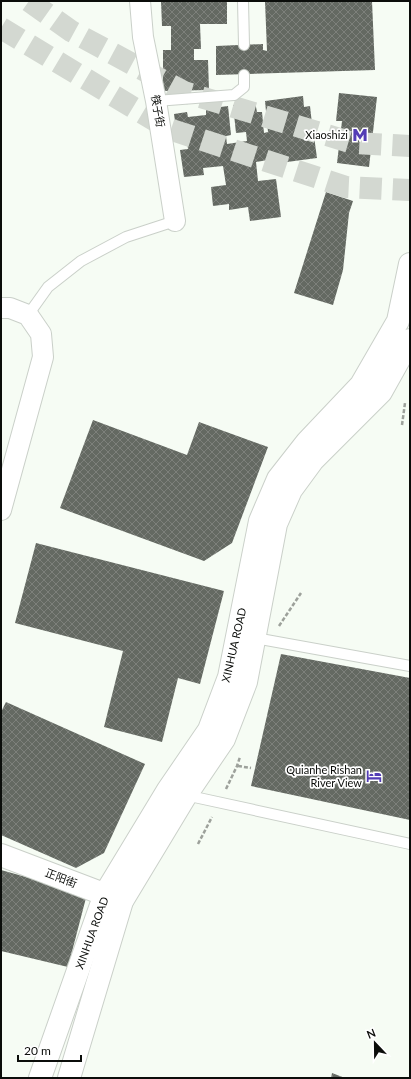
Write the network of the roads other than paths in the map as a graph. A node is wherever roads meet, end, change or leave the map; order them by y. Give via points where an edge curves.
1 (140, 1) edge
2 (243, 1) edge
3 (244, 45) dead end
4 (244, 74) dead end
5 (156, 101) junction
6 (176, 221) joint
7 (410, 264) edge
8 (1, 308) edge
9 (28, 314) junction
10 (410, 340) edge
11 (1, 510) edge
12 (255, 638) junction
13 (410, 666) edge
14 (177, 792) junction
15 (410, 844) edge
16 (1, 854) edge
17 (114, 898) junction
18 (40, 1078) edge
19 (69, 1078) edge

1 - 5 street, 筷子街 via 143,37
2 - 3 lane
4 - 5 lane via 244,87 234,95
5 - 6 street, 筷子街
6 - 9 lane via 126,237 81,261 48,287
7 - 14 main road, XINHUA ROAD via 398,321 361,385 307,442 278,479 260,521 229,677 209,730
8 - 9 street
9 - 11 street via 41,334 43,357
10 - 12 main road, XINHUA ROAD via 381,392 313,460 291,490 276,524
12 - 13 lane
12 - 14 main road, XINHUA ROAD via 246,682 224,739
14 - 15 lane
14 - 17 main road, XINHUA ROAD
16 - 17 main road, 正阳街
17 - 18 main road, XINHUA ROAD
17 - 19 main road, XINHUA ROAD

